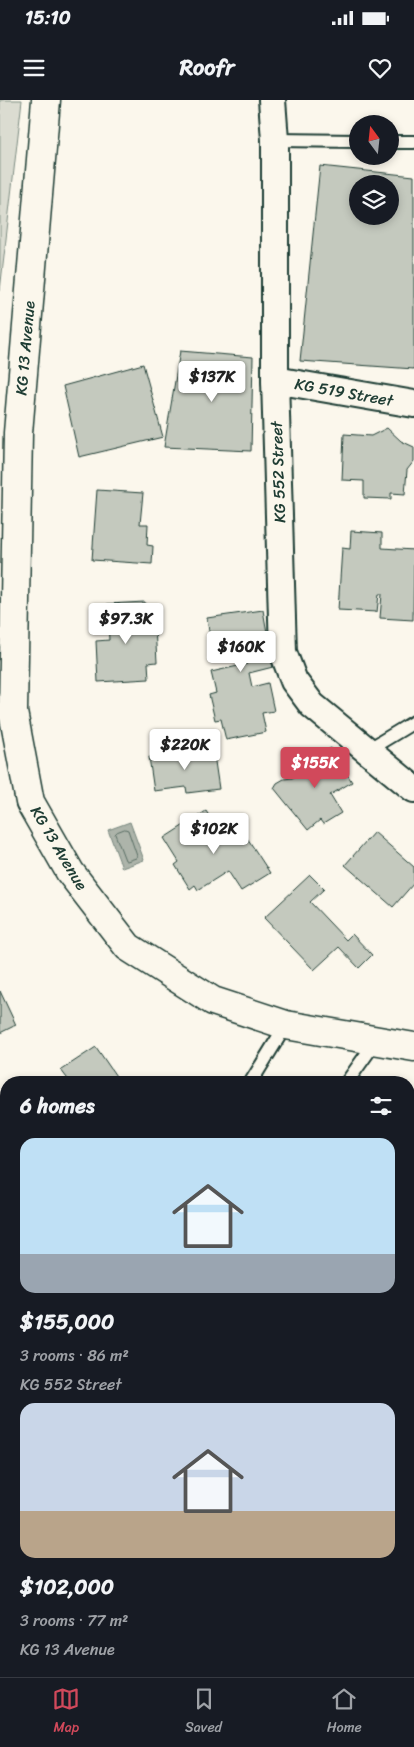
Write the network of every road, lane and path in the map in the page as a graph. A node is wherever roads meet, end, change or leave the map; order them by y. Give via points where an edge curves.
1 (46, 100) edge
2 (272, 100) edge
3 (275, 140) junction
4 (349, 141) edge
5 (399, 142) edge
6 (414, 142) edge
7 (275, 380) junction
8 (414, 404) edge
9 (414, 722) edge
10 (366, 751) junction
11 (414, 789) edge
12 (286, 1025) junction
13 (376, 1041) junction
14 (414, 1047) edge
15 (255, 1076) edge
16 (351, 1076) edge

1 - 12 street, KG 13 Avenue via 18,433 13,712 30,802 70,872 128,947 213,1001
2 - 3 street, KG 552 Street
3 - 4 lane
3 - 7 street, KG 552 Street
5 - 6 lane
7 - 8 street, KG 519 Street
7 - 10 street, KG 552 Street via 283,652 294,680 312,705
9 - 10 lane
10 - 11 street, KG 552 Street
12 - 13 street, KG 13 Avenue
12 - 15 lane
13 - 14 street, KG 13 Avenue
13 - 16 lane

